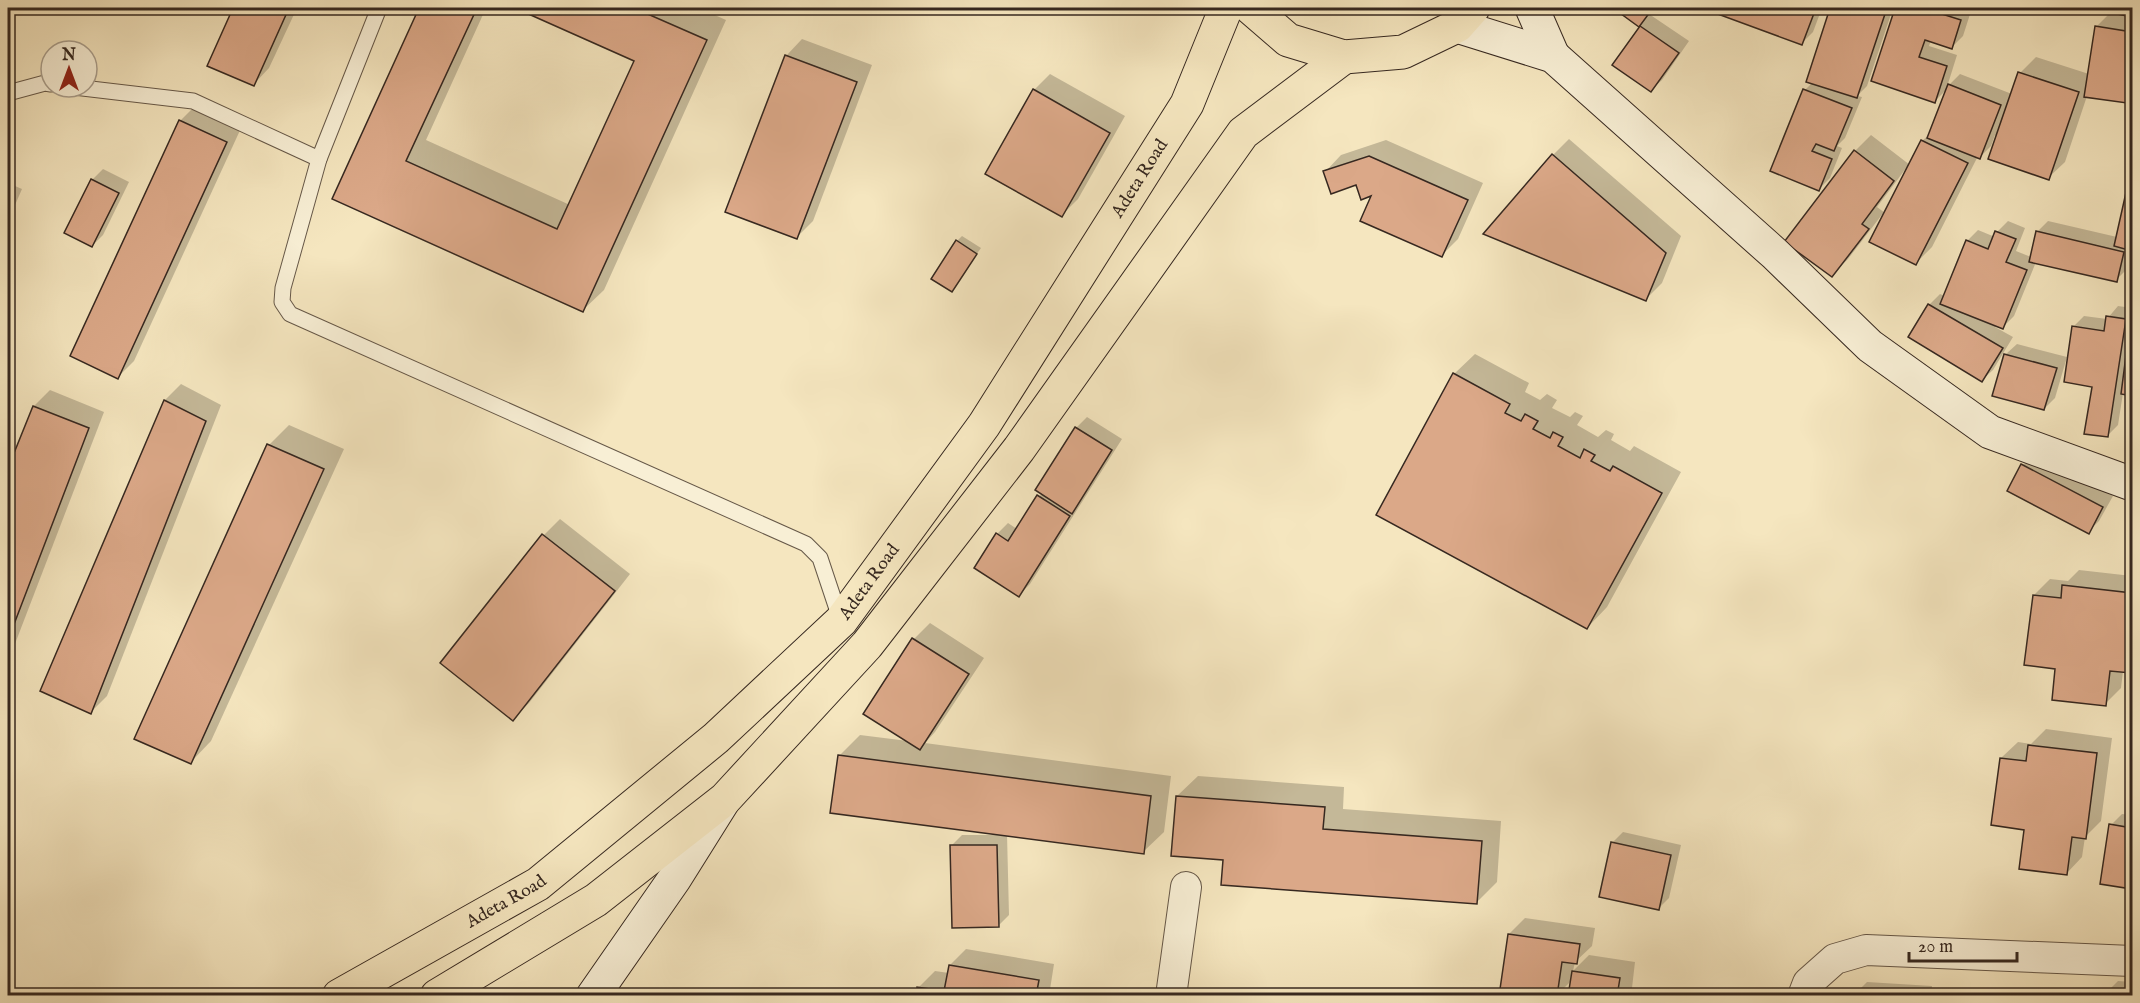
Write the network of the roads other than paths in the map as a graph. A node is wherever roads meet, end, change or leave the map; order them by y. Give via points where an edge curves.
1 (380, 8) edge
2 (1226, 8) edge
3 (1251, 8) edge
4 (1532, 8) edge
5 (1465, 16) edge
6 (1553, 56) junction
7 (1344, 57) junction
8 (39, 85) edge
9 (99, 90) edge
10 (8, 93) edge
11 (319, 159) junction
12 (2133, 484) edge
13 (841, 621) junction
14 (725, 799) junction
15 (1186, 886) dead end
16 (2133, 961) edge
17 (339, 996) edge
18 (437, 996) edge
19 (593, 996) edge
20 (1171, 996) edge
21 (1803, 996) edge

1 - 11 lane
2 - 13 main road, Adeta Road via 1187,104 984,425
3 - 7 main road via 1288,40
4 - 6 street
5 - 6 street
5 - 7 main road via 1403,52
6 - 12 street via 1775,254 1870,346 1990,432
7 - 14 main road, Adeta Road via 1243,133 1019,449 874,636
8 - 10 lane
9 - 11 lane via 193,101
11 - 13 lane via 283,288 282,302 290,314 806,544 820,558
13 - 17 main road, Adeta Road via 716,738 538,884
14 - 18 main road, Adeta Road via 596,900
14 - 19 street
15 - 20 street
16 - 21 street via 1866,950 1835,959 1808,982

